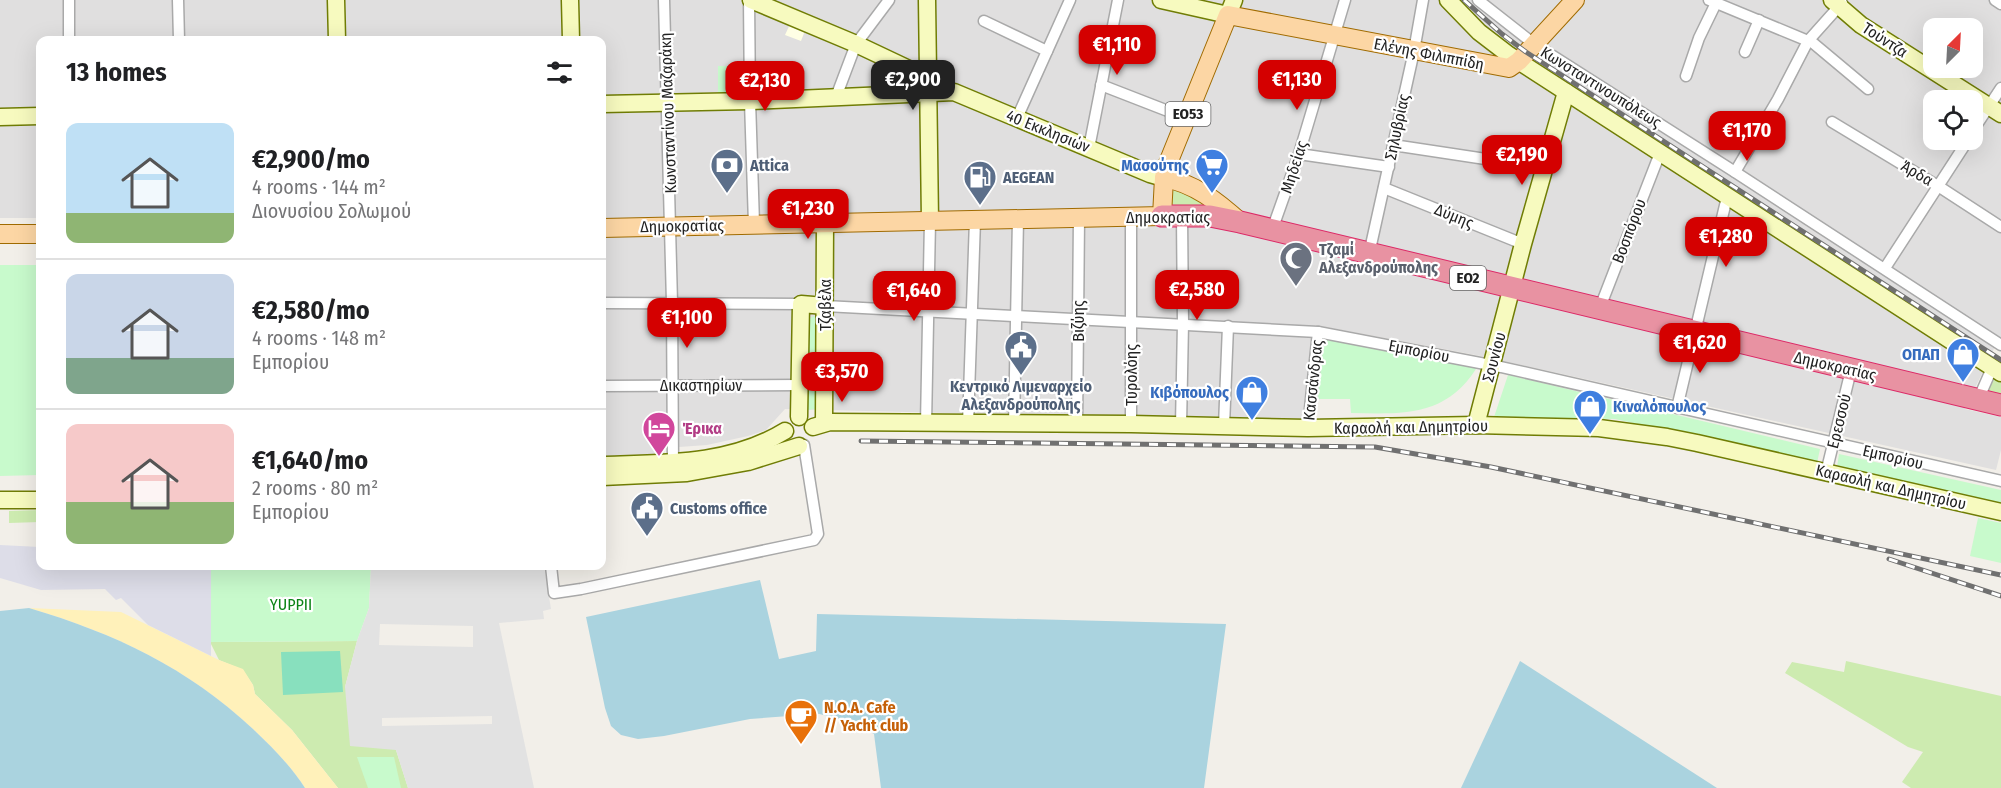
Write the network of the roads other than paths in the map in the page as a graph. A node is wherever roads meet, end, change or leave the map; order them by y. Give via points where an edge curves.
1 (69, 0) edge
2 (178, 0) edge
3 (336, 0) edge
4 (570, 0) edge
5 (664, 0) edge
6 (750, 0) edge
7 (889, 0) edge
8 (927, 0) edge
9 (1070, 0) edge
10 (1118, 0) edge
11 (1161, 0) edge
12 (1345, 0) edge
13 (1423, 0) edge
14 (1448, 0) edge
15 (1478, 0) edge
16 (1575, 0) edge
17 (1995, 0) edge
18 (1712, 1) edge
19 (1838, 2) edge
20 (2001, 4) edge
21 (1231, 7) edge
22 (1759, 20) junction
23 (984, 21) dead end
24 (69, 36) edge
25 (179, 36) edge
26 (337, 36) edge
27 (570, 36) edge
28 (1334, 36) junction
29 (1808, 41) junction
30 (856, 44) junction
31 (1534, 44) junction
32 (1047, 51) junction
33 (1414, 51) junction
34 (1745, 52) dead end
35 (1519, 61) junction
36 (1686, 76) dead end
37 (1101, 85) junction
38 (930, 86) junction
39 (2001, 88) edge
40 (1868, 89) dead end
41 (1566, 93) junction
42 (836, 97) junction
43 (750, 101) junction
44 (668, 103) junction
45 (606, 104) edge
46 (1995, 110) edge
47 (36, 116) edge
48 (0, 117) edge
49 (1017, 118) junction
50 (1186, 118) junction
51 (1983, 121) edge
52 (1832, 122) dead end
53 (1393, 145) junction
54 (1089, 147) junction
55 (1961, 150) edge
56 (1660, 153) junction
57 (1299, 154) junction
58 (1389, 166) junction
59 (1545, 168) junction
60 (1735, 172) junction
61 (1164, 178) junction
62 (1938, 186) junction
63 (1384, 188) junction
64 (1727, 196) junction
65 (1172, 216) junction
66 (1131, 217) junction
67 (1079, 218) junction
68 (1018, 219) junction
69 (930, 220) junction
70 (975, 220) junction
71 (1240, 222) junction
72 (825, 223) junction
73 (754, 224) junction
74 (671, 226) junction
75 (2001, 227) edge
76 (606, 228) edge
77 (1272, 230) junction
78 (0, 234) edge
79 (36, 234) edge
80 (1523, 244) junction
81 (1369, 254) junction
82 (1885, 268) junction
83 (1512, 289) junction
84 (606, 303) edge
85 (672, 303) junction
86 (801, 304) junction
87 (825, 306) junction
88 (1599, 310) junction
89 (929, 312) junction
90 (972, 314) junction
91 (1016, 315) junction
92 (1078, 318) junction
93 (1131, 321) junction
94 (1183, 323) junction
95 (1228, 326) junction
96 (1318, 332) junction
97 (1696, 333) junction
98 (2001, 345) edge
99 (1492, 365) junction
100 (1851, 370) junction
101 (1997, 370) edge
102 (674, 385) junction
103 (800, 385) junction
104 (606, 386) edge
105 (1978, 400) junction
106 (2001, 405) edge
107 (1677, 408) junction
108 (799, 417) junction
109 (926, 424) junction
110 (968, 424) junction
111 (1131, 424) junction
112 (819, 425) junction
113 (1014, 425) junction
114 (1077, 425) junction
115 (1180, 425) junction
116 (1476, 425) junction
117 (1224, 426) junction
118 (1308, 428) junction
119 (785, 431) junction
120 (1833, 443) junction
121 (802, 446) junction
122 (606, 465) edge
123 (673, 468) junction
124 (1826, 473) junction
125 (606, 476) edge
126 (2001, 481) edge
127 (0, 500) edge
128 (36, 500) edge
129 (2001, 512) edge
130 (551, 570) edge

1 - 24 street
2 - 25 street
3 - 26 street
4 - 27 street
5 - 44 street, Κωνσταντίνου Μαζαράκη
6 - 30 street, 40 Εκκλησιών
6 - 43 street
7 - 30 street
8 - 38 street
9 - 32 street
10 - 37 street
11 - 21 street, Ελένης Φιλιππίδη
12 - 28 street, Μηδείας
13 - 33 street, Σηλυβρίας
14 - 35 street via 1488,39
15 - 31 street, Κωνσταντινουπόλεως
16 - 31 main road
17 - 20 street
18 - 22 street
18 - 36 street
19 - 29 street
19 - 46 street, Τούντζα via 1862,25
21 - 28 main road, Ελένης Φιλιππίδη
21 - 50 main road, ΕΟ53
22 - 29 street
22 - 34 street
23 - 32 street
28 - 33 main road, Ελένης Φιλιππίδη
28 - 57 street, Μηδείας
29 - 40 street
29 - 60 street
30 - 38 street, 40 Εκκλησιών
30 - 42 street
31 - 35 main road
31 - 60 street, Κωνσταντινουπόλεως
32 - 49 street
33 - 35 main road, Ελένης Φιλιππίδη via 1502,68
33 - 53 street, Σηλυβρίας
35 - 41 street
37 - 50 street
37 - 54 street
38 - 42 street
38 - 49 street, 40 Εκκλησιών
38 - 69 street
39 - 46 street
41 - 56 street
41 - 59 street, Σουνίου
42 - 43 street
43 - 44 street
43 - 73 street
44 - 45 street
44 - 74 street, Κωνσταντίνου Μαζαράκη
46 - 51 street
47 - 48 street
49 - 54 street, 40 Εκκλησιών
50 - 61 main road, ΕΟ53
52 - 62 street, Άρδα
53 - 58 street, Σηλυβρίας
53 - 59 street
54 - 61 street, 40 Εκκλησιών
55 - 62 street
56 - 64 street
56 - 88 street, Βοσπόρου
57 - 58 street
57 - 77 street, Μηδείας
58 - 63 street, Σηλυβρίας
59 - 80 street, Σουνίου
60 - 82 street, Κωνσταντινουπόλεως
61 - 65 main road, ΕΟ53
61 - 71 main road via 1212,198
62 - 75 street, Άρδα
62 - 82 street
63 - 80 street, Δύμης
63 - 81 street, Σηλυβρίας
64 - 97 street
64 - 101 street
65 - 66 main road, Δημοκρατίας / ΕΟ2
65 - 71 highway, Δημοκρατίας / ΕΟ2 via 1210,216
65 - 94 street
66 - 67 main road, Δημοκρατίας / ΕΟ2
66 - 93 street, Τυρολόης
67 - 68 main road, Δημοκρατίας / ΕΟ2
67 - 92 street, Βιζύης
68 - 70 main road, Δημοκρατίας / ΕΟ2
68 - 91 street
69 - 70 main road, Δημοκρατίας / ΕΟ2
69 - 72 main road, Δημοκρατίας / ΕΟ2
69 - 89 street
70 - 90 street
71 - 77 highway, Δημοκρατίας / ΕΟ2
72 - 73 main road, Δημοκρατίας / ΕΟ2
72 - 87 street, Τζαβέλα
73 - 74 main road, Δημοκρατίας / ΕΟ2
74 - 76 main road, Δημοκρατίας / ΕΟ2
74 - 85 street, Κωνσταντίνου Μαζαράκη
77 - 81 highway, Δημοκρατίας / ΕΟ2
78 - 79 main road
80 - 83 street, Σουνίου
81 - 83 highway, Δημοκρατίας / ΕΟ2
82 - 98 street, Κωνσταντινουπόλεως
83 - 88 highway, Δημοκρατίας / ΕΟ2
83 - 99 street, Σουνίου
84 - 85 street
85 - 86 street
85 - 102 street, Κωνσταντίνου Μαζαράκη
86 - 87 street
86 - 103 street, Τζαβέλα
87 - 89 street, Εμπορίου
87 - 112 street, Τζαβέλα
88 - 97 highway, Δημοκρατίας / ΕΟ2
89 - 90 street, Εμπορίου
89 - 109 street
90 - 91 street, Εμπορίου
90 - 110 street
91 - 92 street, Εμπορίου
91 - 113 street
92 - 93 street, Εμπορίου
92 - 114 street, Βιζύης
93 - 94 street, Εμπορίου
93 - 111 street, Τυρολόης
94 - 95 street, Εμπορίου
94 - 115 street
95 - 96 street, Εμπορίου
95 - 117 street
96 - 99 street, Εμπορίου
96 - 118 street, Κασσάνδρας
97 - 100 highway, Δημοκρατίας / ΕΟ2
97 - 107 street
99 - 107 street, Εμπορίου
99 - 116 street, Σουνίου
100 - 105 highway, Δημοκρατίας / ΕΟ2
100 - 120 street, Ερεσσού
101 - 105 street
102 - 103 street, Δικαστηρίων
102 - 104 street, Δικαστηρίων
102 - 123 street, Κωνσταντίνου Μαζαράκη
103 - 108 street, Τζαβέλα
105 - 106 highway, Δημοκρατίας / ΕΟ2
107 - 120 street, Εμπορίου
108 - 112 street
108 - 119 street via 788,423
109 - 110 street, Καραολή και Δημητρίου
109 - 112 street, Καραολή και Δημητρίου
110 - 113 street, Καραολή και Δημητρίου
111 - 114 street, Καραολή και Δημητρίου
111 - 115 street, Καραολή και Δημητρίου
112 - 121 street via 812,440
113 - 114 street, Καραολή και Δημητρίου
115 - 117 street, Καραολή και Δημητρίου
116 - 118 street, Καραολή και Δημητρίου
116 - 124 street, Καραολή και Δημητρίου via 1599,428 1637,433
117 - 118 street, Καραολή και Δημητρίου
119 - 121 street via 791,443
119 - 123 street via 766,443 736,453
120 - 124 street, Ερεσσού
120 - 126 street, Εμπορίου
121 - 123 street via 748,462 687,473
121 - 130 street via 818,531 816,539 554,593
122 - 123 street
123 - 125 street
124 - 129 street, Καραολή και Δημητρίου
127 - 128 street

